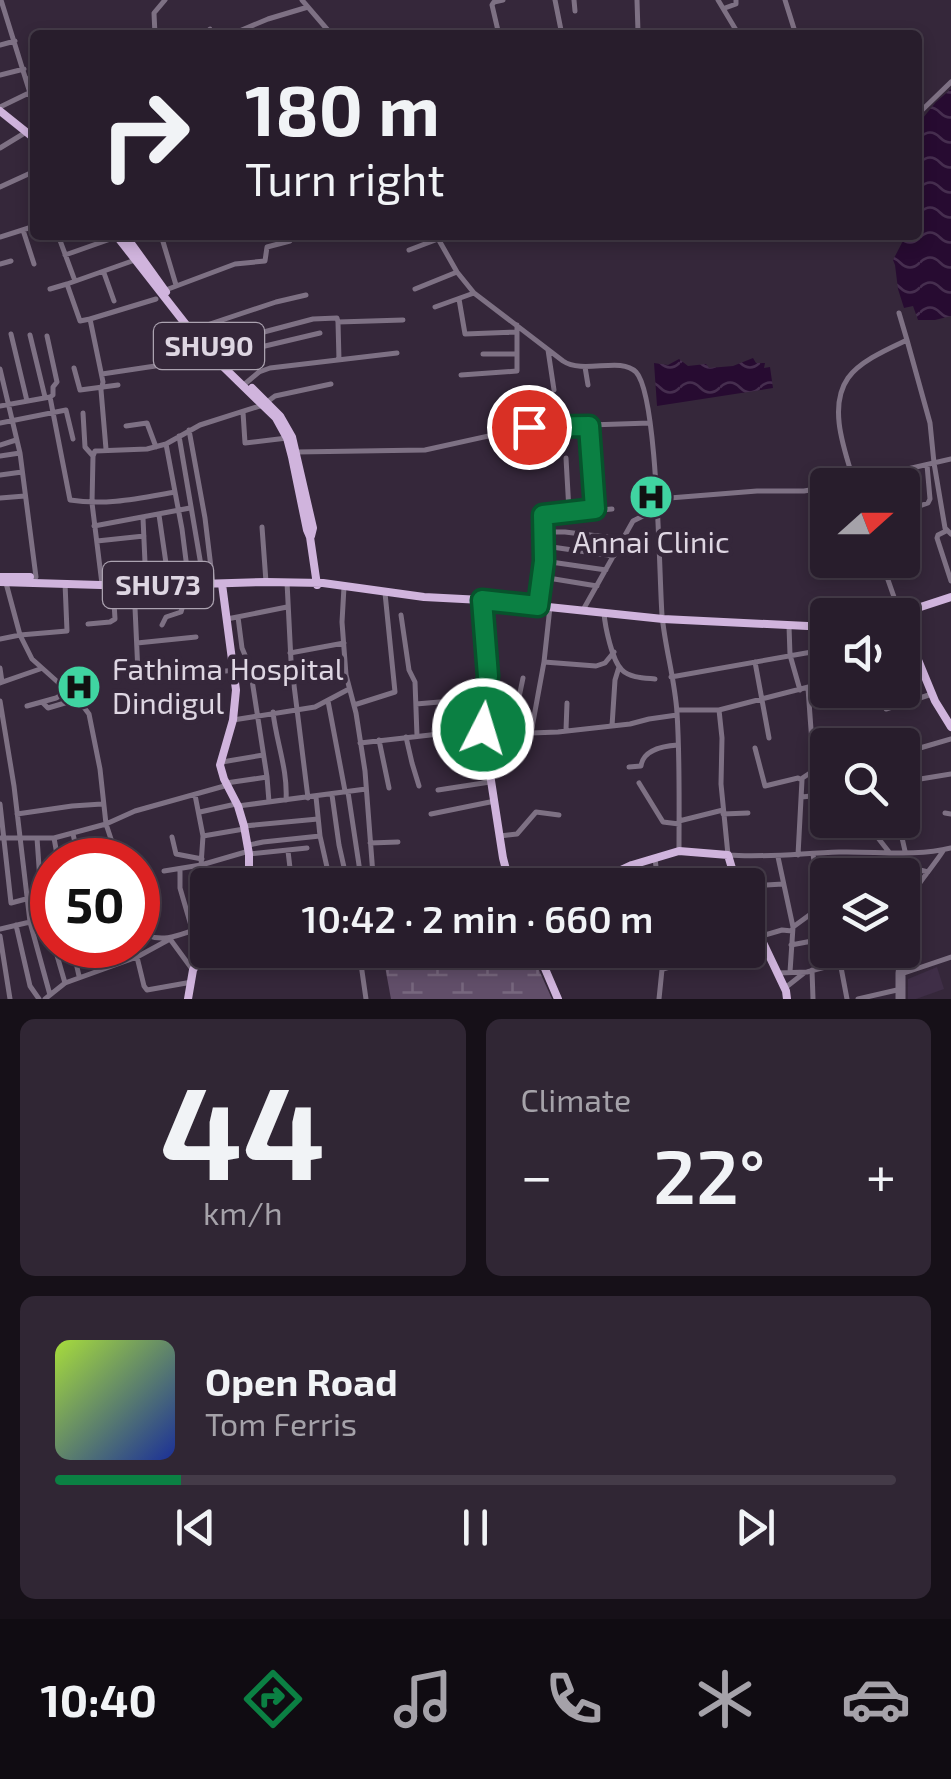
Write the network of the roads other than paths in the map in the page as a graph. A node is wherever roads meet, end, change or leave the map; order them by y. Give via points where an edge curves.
1 (165, 0) edge
2 (302, 0) edge
3 (503, 0) edge
4 (555, 0) edge
5 (574, 0) edge
6 (637, 0) edge
7 (718, 0) edge
8 (736, 0) edge
9 (785, 0) edge
10 (1, 1) edge
11 (308, 7) junction
12 (725, 8) junction
13 (575, 11) dead end
14 (3, 12) edge
15 (155, 30) edge
16 (242, 30) edge
17 (328, 30) edge
18 (498, 30) edge
19 (561, 30) edge
20 (638, 30) edge
21 (736, 30) edge
22 (794, 30) edge
23 (14, 41) junction
24 (0, 45) edge
25 (24, 69) junction
26 (0, 76) edge
27 (30, 76) edge
28 (951, 82) edge
29 (30, 93) edge
30 (922, 110) edge
31 (0, 112) edge
32 (23, 134) junction
33 (30, 139) edge
34 (30, 139) edge
35 (0, 148) edge
36 (30, 174) edge
37 (0, 187) edge
38 (30, 228) edge
39 (23, 230) junction
40 (0, 236) edge
41 (60, 240) edge
42 (106, 240) edge
43 (124, 240) edge
44 (162, 240) edge
45 (290, 240) edge
46 (431, 240) edge
47 (439, 240) edge
48 (409, 250) dead end
49 (66, 255) junction
50 (139, 258) junction
51 (12, 261) dead end
52 (0, 264) edge
53 (34, 264) dead end
54 (104, 272) junction
55 (457, 272) junction
56 (76, 281) junction
57 (68, 284) junction
58 (176, 285) junction
59 (50, 289) dead end
60 (415, 289) dead end
61 (474, 293) junction
62 (160, 294) junction
63 (306, 295) dead end
64 (459, 299) junction
65 (114, 301) dead end
66 (434, 307) dead end
67 (899, 313) dead end
68 (90, 320) junction
69 (404, 320) dead end
70 (338, 322) junction
71 (194, 329) junction
72 (517, 329) junction
73 (320, 333) dead end
74 (12, 334) dead end
75 (30, 335) dead end
76 (47, 336) dead end
77 (907, 340) junction
78 (207, 348) junction
79 (548, 350) junction
80 (398, 353) dead end
81 (482, 354) dead end
82 (517, 354) junction
83 (219, 356) junction
84 (339, 360) junction
85 (585, 367) junction
86 (74, 368) dead end
87 (0, 369) edge
88 (102, 374) junction
89 (461, 376) dead end
90 (246, 383) junction
91 (331, 384) dead end
92 (118, 385) dead end
93 (588, 385) dead end
94 (102, 386) junction
95 (554, 390) dead end
96 (47, 397) junction
97 (27, 401) junction
98 (264, 403) junction
99 (8, 405) junction
100 (0, 406) edge
101 (52, 412) junction
102 (242, 412) junction
103 (82, 413) dead end
104 (11, 420) junction
105 (0, 423) edge
106 (650, 423) junction
107 (126, 426) dead end
108 (589, 426) junction
109 (189, 430) junction
110 (179, 436) junction
111 (287, 438) junction
112 (73, 439) dead end
113 (17, 440) junction
114 (0, 444) edge
115 (166, 444) junction
116 (156, 447) junction
117 (106, 449) junction
118 (296, 452) junction
119 (20, 453) junction
120 (0, 456) edge
121 (93, 456) junction
122 (566, 458) dead end
123 (951, 459) edge
124 (930, 464) junction
125 (851, 468) edge
126 (915, 468) edge
127 (22, 472) junction
128 (0, 475) edge
129 (810, 490) edge
130 (175, 492) junction
131 (26, 496) junction
132 (0, 498) edge
133 (657, 499) junction
134 (92, 503) junction
135 (920, 505) edge
136 (191, 508) junction
137 (612, 508) dead end
138 (657, 508) junction
139 (595, 509) junction
140 (178, 511) junction
141 (569, 511) junction
142 (159, 515) junction
143 (142, 518) junction
144 (94, 526) junction
145 (262, 527) dead end
146 (544, 532) junction
147 (949, 532) edge
148 (144, 536) junction
149 (310, 537) junction
150 (623, 539) junction
151 (97, 541) junction
152 (545, 546) junction
153 (614, 556) junction
154 (544, 561) junction
155 (606, 570) junction
156 (168, 577) dead end
157 (36, 578) junction
158 (542, 578) junction
159 (266, 579) junction
160 (318, 579) junction
161 (2, 581) edge
162 (951, 581) edge
163 (102, 582) junction
164 (186, 582) junction
165 (211, 582) junction
166 (287, 582) junction
167 (65, 583) junction
168 (146, 584) junction
169 (113, 585) junction
170 (134, 586) junction
171 (597, 586) junction
172 (344, 587) junction
173 (385, 592) junction
174 (951, 597) edge
175 (482, 600) junction
176 (538, 606) junction
177 (287, 607) junction
178 (550, 607) junction
179 (920, 609) edge
180 (584, 610) junction
181 (604, 612) junction
182 (401, 615) dead end
183 (238, 617) junction
184 (227, 619) junction
185 (662, 619) junction
186 (88, 624) dead end
187 (162, 625) dead end
188 (789, 626) junction
189 (810, 627) edge
190 (20, 634) junction
191 (196, 637) dead end
192 (0, 639) edge
193 (137, 642) junction
194 (344, 643) junction
195 (290, 652) junction
196 (614, 652) junction
197 (810, 652) edge
198 (790, 655) junction
199 (544, 662) junction
200 (754, 662) junction
201 (292, 664) junction
202 (250, 667) junction
203 (619, 667) junction
204 (0, 668) edge
205 (920, 668) edge
206 (40, 669) junction
207 (232, 670) junction
208 (409, 670) junction
209 (394, 673) junction
210 (671, 676) junction
211 (523, 678) dead end
212 (655, 679) dead end
213 (1, 682) edge
214 (810, 687) edge
215 (349, 689) junction
216 (804, 689) junction
217 (67, 692) junction
218 (932, 694) junction
219 (77, 699) junction
220 (761, 699) junction
221 (0, 700) edge
222 (328, 701) junction
223 (42, 703) junction
224 (567, 703) dead end
225 (416, 704) junction
226 (484, 704) junction
227 (354, 705) junction
228 (27, 706) dead end
229 (886, 709) dead end
230 (720, 710) junction
231 (296, 711) junction
232 (273, 712) junction
233 (677, 712) junction
234 (256, 714) junction
235 (233, 720) junction
236 (2, 724) edge
237 (612, 726) junction
238 (951, 727) edge
239 (483, 729) junction
240 (566, 730) junction
241 (512, 731) junction
242 (531, 733) junction
243 (417, 736) junction
244 (406, 737) junction
245 (770, 738) dead end
246 (951, 739) edge
247 (379, 740) junction
248 (810, 740) edge
249 (360, 743) junction
250 (678, 745) junction
251 (755, 748) dead end
252 (920, 748) edge
253 (263, 755) junction
254 (220, 763) junction
255 (629, 768) dead end
256 (810, 773) edge
257 (951, 774) edge
258 (267, 777) junction
259 (801, 779) junction
260 (920, 779) edge
261 (491, 782) junction
262 (639, 783) dead end
263 (227, 784) junction
264 (420, 786) dead end
265 (388, 788) dead end
266 (366, 789) junction
267 (438, 790) dead end
268 (347, 792) junction
269 (195, 794) junction
270 (332, 794) junction
271 (316, 797) junction
272 (810, 797) edge
273 (308, 798) junction
274 (802, 798) junction
275 (286, 800) junction
276 (495, 801) junction
277 (269, 802) junction
278 (0, 804) edge
279 (102, 804) junction
280 (237, 805) junction
281 (200, 812) junction
282 (723, 812) junction
283 (748, 813) dead end
284 (16, 814) junction
285 (431, 814) dead end
286 (559, 815) dead end
287 (318, 819) junction
288 (679, 822) junction
289 (106, 824) junction
290 (244, 828) junction
291 (73, 832) junction
292 (203, 836) junction
293 (320, 836) junction
294 (500, 836) junction
295 (172, 837) dead end
296 (2, 838) edge
297 (20, 838) junction
298 (30, 838) edge
299 (54, 838) edge
300 (74, 838) edge
301 (111, 838) edge
302 (878, 838) edge
303 (902, 838) edge
304 (398, 842) dead end
305 (370, 844) junction
306 (308, 848) dead end
307 (947, 849) edge
308 (248, 850) junction
309 (288, 851) junction
310 (679, 851) junction
311 (889, 852) junction
312 (906, 852) junction
313 (813, 854) junction
314 (728, 855) junction
315 (798, 855) junction
316 (655, 857) junction
317 (778, 857) junction
318 (814, 858) edge
319 (202, 862) junction
320 (204, 868) edge
321 (249, 868) edge
322 (290, 868) edge
323 (327, 868) edge
324 (344, 868) edge
325 (361, 868) edge
326 (372, 868) edge
327 (507, 868) edge
328 (632, 868) edge
329 (656, 868) edge
330 (732, 868) edge
331 (180, 869) junction
332 (164, 870) dead end
333 (920, 870) edge
334 (928, 872) junction
335 (920, 882) edge
336 (783, 884) junction
337 (765, 885) edge
338 (10, 890) junction
339 (0, 891) edge
340 (30, 898) edge
341 (27, 899) junction
342 (810, 915) edge
343 (30, 922) joint
344 (190, 923) edge
345 (16, 925) junction
346 (793, 929) junction
347 (190, 931) edge
348 (0, 932) edge
349 (765, 936) edge
350 (160, 938) edge
351 (170, 939) junction
352 (810, 941) edge
353 (160, 944) edge
354 (791, 945) junction
355 (765, 950) edge
356 (2, 953) edge
357 (951, 957) edge
358 (39, 968) edge
359 (60, 968) edge
360 (77, 968) edge
361 (104, 968) edge
362 (140, 968) edge
363 (362, 968) edge
364 (545, 968) edge
365 (670, 968) edge
366 (820, 968) edge
367 (841, 968) edge
368 (900, 968) edge
369 (903, 968) edge
370 (98, 970) joint
371 (193, 970) joint
372 (662, 970) joint
373 (810, 971) junction
374 (790, 972) junction
375 (904, 972) junction
376 (777, 973) junction
377 (3, 974) edge
378 (79, 976) junction
379 (192, 982) junction
380 (65, 983) junction
381 (784, 989) junction
382 (897, 990) junction
383 (45, 998) edge
384 (10, 999) edge
385 (188, 999) edge
386 (366, 999) edge
387 (558, 999) edge
388 (660, 999) edge
389 (787, 999) edge
390 (814, 999) edge
391 (848, 999) edge
392 (858, 999) edge
393 (900, 999) edge

1 - 15 street via 154,13
2 - 11 street
3 - 18 street via 492,5
4 - 19 street
5 - 13 street
6 - 20 street
7 - 12 street
8 - 12 street
9 - 22 street
10 - 14 street
11 - 16 street
11 - 17 street
12 - 21 street
14 - 23 street
23 - 24 street
23 - 25 street
25 - 26 street
25 - 27 street
28 - 30 street
29 - 31 street
31 - 32 main road
31 - 33 main road
32 - 34 main road
32 - 35 street
36 - 37 street
38 - 39 street
39 - 40 street
39 - 53 street
41 - 49 street
42 - 49 street
43 - 50 main road, SHU90
44 - 58 street
45 - 58 street via 267,247 266,260
46 - 48 street
47 - 55 street
49 - 56 street
50 - 54 street
50 - 62 main road, SHU90
51 - 52 street
54 - 56 street
54 - 65 street
55 - 60 street
55 - 61 street
56 - 57 street
57 - 59 street
57 - 68 street via 78,318
58 - 62 street
61 - 64 street
61 - 72 street
62 - 68 street
62 - 71 main road, SHU90
62 - 78 main road
63 - 71 street
64 - 66 street
64 - 72 street via 465,334
67 - 77 street
68 - 88 street
69 - 70 street
70 - 78 street via 313,319
70 - 84 street
71 - 78 main road, SHU90
72 - 79 street
72 - 82 street
73 - 83 street
74 - 97 street
75 - 96 street
76 - 96 street via 57,382
77 - 124 street via 930,423
77 - 125 street via 858,367 842,390 838,406
78 - 83 main road, SHU90
78 - 88 street via 162,365
78 - 98 main road
79 - 85 street via 573,367
79 - 95 street
80 - 84 street
81 - 82 street
82 - 89 street via 516,371
83 - 90 main road, SHU90
84 - 90 street via 270,368
85 - 93 street
85 - 106 street via 636,372
86 - 94 street via 80,390
87 - 99 street
88 - 94 street
90 - 98 main road, SHU90
91 - 98 street
92 - 94 street
94 - 117 street
96 - 97 street
96 - 101 street
97 - 99 street
98 - 102 street
98 - 111 main road
98 - 118 main road, SHU90 via 286,424
99 - 100 street
99 - 104 street
101 - 104 street
101 - 112 street via 67,410
101 - 134 street via 69,499
102 - 109 street
102 - 111 street via 245,444
103 - 121 street
104 - 105 street
104 - 113 street
106 - 108 street
106 - 133 street
107 - 116 street via 147,423
108 - 118 street via 529,427 425,450
108 - 139 street
109 - 110 street
109 - 165 street
110 - 115 street
110 - 136 street
111 - 149 main road
113 - 114 street
113 - 119 street
115 - 116 street
115 - 130 street
116 - 117 street
117 - 121 street
118 - 149 main road, SHU90
119 - 120 street
119 - 127 street
121 - 134 street
122 - 141 street
123 - 124 street
124 - 126 street
124 - 135 street via 930,499
124 - 147 street
127 - 128 street
127 - 131 street
129 - 133 street
130 - 134 street
130 - 140 street
131 - 132 street
131 - 157 street
133 - 138 street
134 - 144 street
136 - 140 street
136 - 165 street
137 - 139 street
138 - 150 street via 636,518
138 - 185 street
139 - 141 street
140 - 142 street
140 - 164 street
141 - 146 street via 543,515
142 - 143 street
142 - 156 street
143 - 144 street
143 - 148 street
144 - 151 street
145 - 159 street
146 - 150 street
146 - 152 street
147 - 162 street via 937,538
148 - 151 street
148 - 168 street
149 - 160 main road, SHU90
150 - 153 street
151 - 163 street
152 - 153 street
152 - 154 street
153 - 155 street
154 - 155 street
154 - 158 street
155 - 171 street
157 - 161 main road
157 - 163 main road
158 - 171 street
158 - 176 street
159 - 160 main road
159 - 165 main road, SHU73
159 - 166 main road, SHU73
160 - 166 main road, SHU73
160 - 172 main road, SHU73
161 - 167 main road, SHU73
161 - 190 street
163 - 167 main road, SHU73
163 - 168 main road
163 - 169 main road, SHU73
164 - 165 main road, SHU73
164 - 168 main road, SHU73
164 - 187 street via 181,612
165 - 184 main road
166 - 177 street
167 - 190 street via 68,630
168 - 170 main road, SHU73
169 - 170 main road, SHU73
169 - 186 street via 115,619
170 - 193 street
171 - 180 street
172 - 173 main road, SHU73
172 - 194 street
173 - 175 main road, SHU73
173 - 209 street
174 - 179 main road
175 - 176 main road, SHU73
175 - 226 main road
176 - 178 main road, SHU73
177 - 183 street
177 - 195 street
178 - 180 main road, SHU73
178 - 199 street
180 - 181 main road, SHU73
181 - 185 main road, SHU73
181 - 196 street
182 - 208 street
183 - 184 street
183 - 202 street
184 - 207 main road
185 - 188 main road, SHU73
185 - 210 street
188 - 189 main road, SHU73
188 - 198 street
190 - 192 street
190 - 206 street
191 - 193 street
193 - 207 street via 142,680
194 - 195 street
194 - 215 street
195 - 201 street
196 - 199 street via 596,666
196 - 203 street
197 - 198 street
198 - 200 street
198 - 216 street
199 - 242 street
200 - 210 street
200 - 220 street
201 - 202 street
201 - 231 street
202 - 207 street
202 - 234 street
203 - 212 street
203 - 237 street
204 - 213 street
205 - 218 main road
206 - 213 street
206 - 217 street
207 - 235 main road
208 - 209 street
208 - 225 street
209 - 227 street via 394,693
210 - 233 street
211 - 241 street
214 - 216 street
215 - 222 street
215 - 227 street
216 - 220 street
216 - 248 street
217 - 219 street
217 - 223 street
218 - 229 street
218 - 238 main road
219 - 223 street via 48,708
219 - 279 street via 89,714
220 - 230 street
220 - 245 street
221 - 236 street
222 - 231 street
222 - 268 street
223 - 228 street
224 - 240 street
225 - 226 street
225 - 243 street
226 - 239 main road
227 - 249 street
230 - 233 street
230 - 282 street
231 - 232 street
231 - 273 street
232 - 234 street
232 - 275 street
233 - 237 street
233 - 250 street
234 - 235 street
234 - 253 street
235 - 254 main road
236 - 284 street
237 - 240 street
239 - 241 street
239 - 243 street
239 - 261 main road
240 - 242 street
241 - 242 street
243 - 244 street
244 - 247 street
244 - 264 street
246 - 252 street
247 - 249 street
247 - 265 street
249 - 266 street
250 - 255 street via 649,752 640,766
250 - 288 street
251 - 259 street via 765,786
253 - 254 street
253 - 258 street
254 - 263 main road
256 - 259 street
257 - 260 street
258 - 263 street
258 - 277 street
259 - 274 street
261 - 267 street
261 - 276 main road
262 - 288 street via 663,822
263 - 269 street
263 - 280 main road
266 - 268 street
266 - 305 street
268 - 270 street
268 - 325 street
269 - 281 street
269 - 289 street
270 - 271 street
270 - 324 street
271 - 273 street
271 - 287 street
272 - 274 street
273 - 275 street
274 - 315 street
275 - 277 street
276 - 285 street
276 - 294 main road
277 - 280 street
278 - 296 street
279 - 284 street
279 - 289 street
280 - 281 street
280 - 290 main road
281 - 292 street
282 - 283 street
282 - 288 street
282 - 314 street
284 - 297 street
286 - 294 street via 536,812 518,834
287 - 290 street
287 - 293 street
288 - 310 street
289 - 291 street
289 - 301 street
290 - 292 street
290 - 308 main road
291 - 299 street
291 - 300 street
292 - 319 street
293 - 308 street via 267,841
293 - 323 street
294 - 327 main road
295 - 319 street via 176,854
296 - 297 street
296 - 338 street
297 - 298 street
297 - 341 street
302 - 311 street
303 - 312 street
304 - 305 street
305 - 326 street
306 - 309 street
307 - 312 street
307 - 334 street
308 - 309 street
308 - 319 street
308 - 321 main road
309 - 322 street
310 - 314 main road
310 - 316 main road
311 - 312 street
311 - 313 street
313 - 315 street
313 - 318 street
314 - 317 street
314 - 330 main road
315 - 317 street
316 - 328 main road
316 - 329 street
317 - 336 street
319 - 320 street
319 - 331 street
331 - 332 street
331 - 344 street
333 - 334 street
334 - 335 street
336 - 337 street
336 - 346 street
338 - 339 street
338 - 341 street via 11,903
340 - 341 street
341 - 343 street
342 - 346 street
343 - 345 street
345 - 348 street
345 - 383 street via 30,984
346 - 349 street
346 - 354 street
347 - 351 street
348 - 356 street
350 - 351 street
351 - 353 street
351 - 371 street
352 - 354 street
354 - 374 street
355 - 376 main road
356 - 377 street
357 - 375 street
358 - 383 street
359 - 380 street
360 - 378 street
361 - 370 street
362 - 379 street via 147,990
363 - 386 street
364 - 387 main road
365 - 372 street
366 - 373 street
367 - 391 street
368 - 382 street
369 - 375 street
370 - 378 street
371 - 379 main road
372 - 388 street
373 - 374 street
373 - 381 street
373 - 390 street
374 - 376 street
375 - 393 street
376 - 381 main road
377 - 384 street
378 - 380 street
379 - 385 main road
380 - 383 street
381 - 389 main road
382 - 392 street
382 - 393 street

